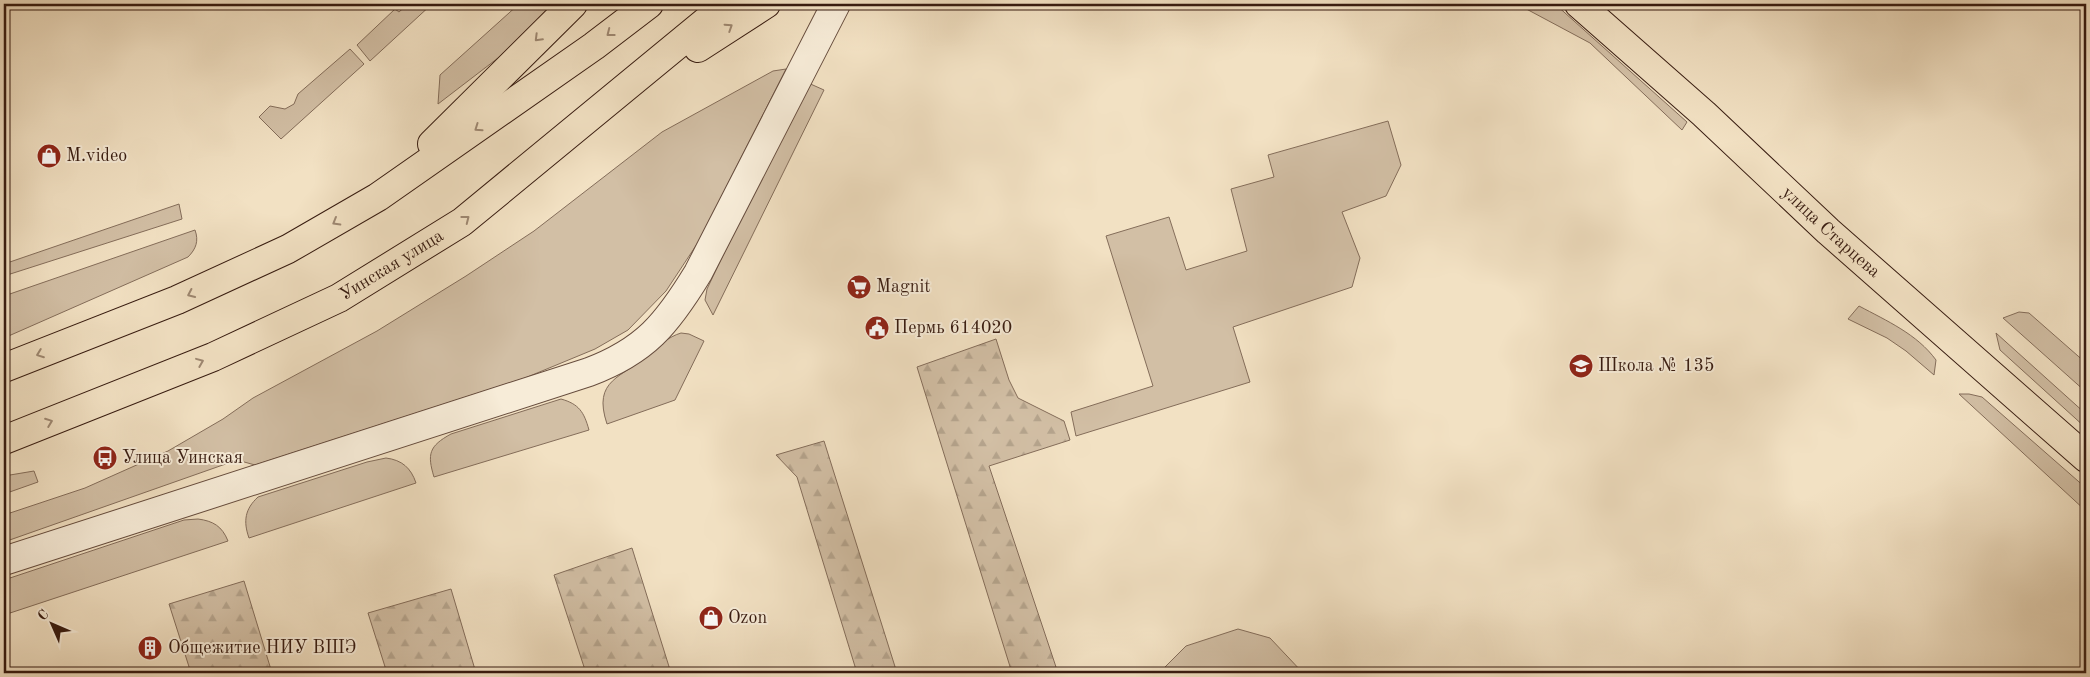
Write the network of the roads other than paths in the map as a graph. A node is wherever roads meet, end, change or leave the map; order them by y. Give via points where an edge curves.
1 (573, 4) edge
2 (649, 4) edge
3 (727, 4) edge
4 (766, 4) edge
5 (836, 4) edge
6 (1579, 4) edge
7 (600, 110) junction
8 (378, 197) junction
9 (4, 368) edge
10 (4, 440) edge
11 (2086, 458) edge
12 (4, 560) edge

1 -> 8 main road
2 -> 8 main road
3 - 7 main road, Уинская улица
7 -> 4 main road
5 - 12 street via 698,273 676,309 636,349 589,372
6 - 11 main road, улица Старцева via 1697,108 1828,231
10 -> 7 main road, Уинская улица via 213,357 339,298 462,222
8 -> 9 main road via 288,249 178,300

